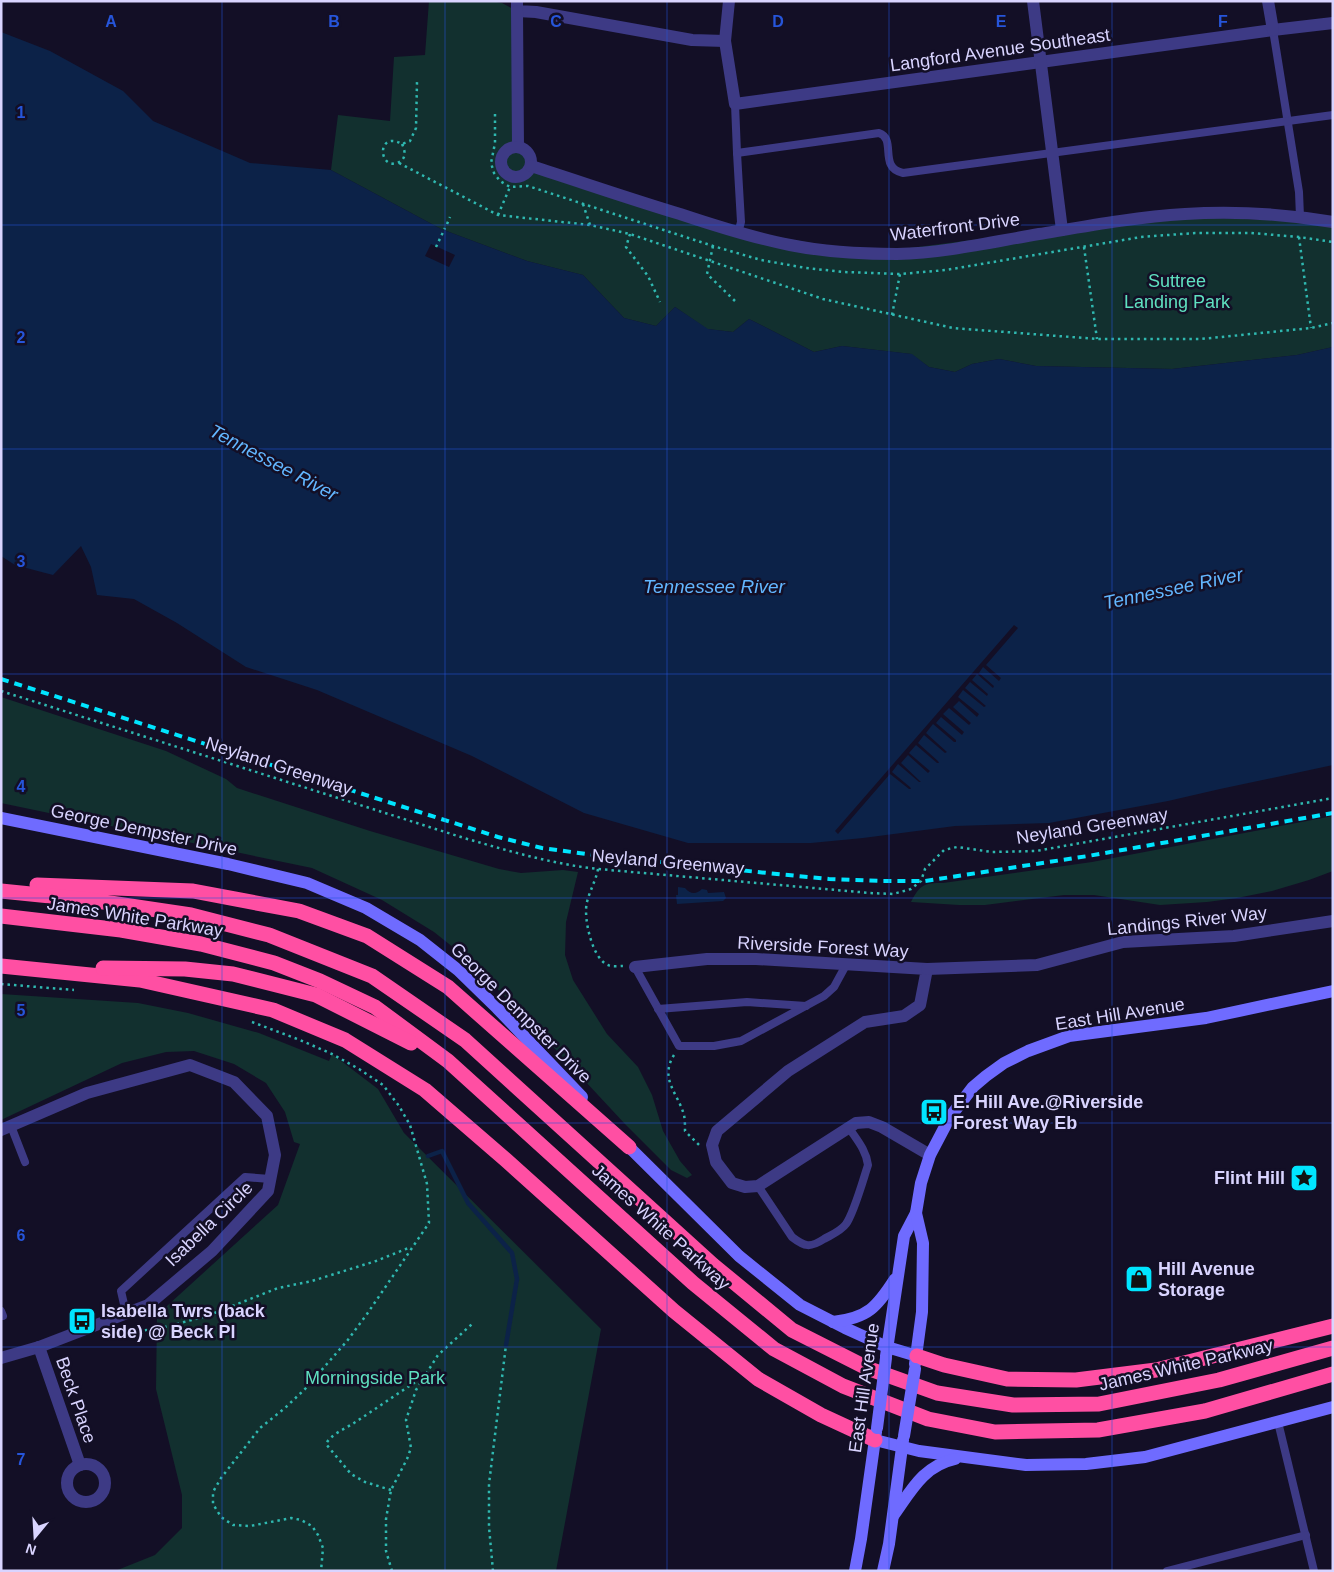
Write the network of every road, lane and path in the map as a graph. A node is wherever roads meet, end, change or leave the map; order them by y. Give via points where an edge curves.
1 (729, 1) edge
2 (1033, 1) edge
3 (1268, 1) edge
4 (517, 6) edge
5 (1333, 23) edge
6 (1273, 30) junction
7 (725, 41) junction
8 (1041, 62) junction
9 (417, 82) dead end
10 (735, 104) junction
11 (495, 114) dead end
12 (1333, 115) edge
13 (1288, 121) junction
14 (402, 144) junction
15 (518, 147) junction
16 (1052, 152) junction
17 (736, 153) junction
18 (399, 163) junction
19 (531, 166) junction
20 (510, 187) junction
21 (583, 204) junction
22 (498, 215) junction
23 (450, 217) dead end
24 (1300, 217) junction
25 (1333, 222) edge
26 (447, 224) dead end
27 (590, 226) junction
28 (445, 228) dead end
29 (1062, 230) junction
30 (738, 233) junction
31 (630, 234) junction
32 (1299, 237) junction
33 (1333, 242) edge
34 (436, 246) dead end
35 (712, 246) junction
36 (1084, 247) junction
37 (710, 261) junction
38 (900, 274) junction
39 (735, 301) dead end
40 (660, 302) dead end
41 (892, 315) junction
42 (1333, 323) edge
43 (1311, 328) junction
44 (1097, 339) junction
45 (1, 690) edge
46 (1333, 798) edge
47 (1, 818) edge
48 (598, 869) junction
49 (1, 884) edge
50 (1, 891) edge
51 (1, 916) edge
52 (1333, 921) edge
53 (846, 964) junction
54 (1, 966) edge
55 (635, 967) junction
56 (24, 969) junction
57 (927, 969) junction
58 (1, 984) edge
59 (76, 990) dead end
60 (1333, 991) edge
61 (806, 1006) junction
62 (658, 1009) junction
63 (249, 1021) dead end
64 (679, 1046) junction
65 (448, 1061) junction
66 (6, 1128) edge
67 (849, 1128) junction
68 (629, 1147) junction
69 (714, 1154) junction
70 (930, 1155) junction
71 (25, 1162) dead end
72 (270, 1179) junction
73 (758, 1186) junction
74 (916, 1212) junction
75 (413, 1246) junction
76 (898, 1274) junction
77 (1, 1311) edge
78 (126, 1313) junction
79 (1, 1316) edge
80 (833, 1322) junction
81 (472, 1324) dead end
82 (1333, 1326) edge
83 (506, 1345) dead end
84 (39, 1347) junction
85 (1333, 1348) edge
86 (887, 1353) junction
87 (1, 1358) edge
88 (916, 1363) junction
89 (1333, 1374) edge
90 (423, 1379) junction
91 (1333, 1407) edge
92 (1278, 1422) junction
93 (876, 1434) junction
94 (903, 1442) junction
95 (963, 1458) junction
96 (80, 1465) dead end
97 (391, 1490) junction
98 (892, 1517) junction
99 (1306, 1535) junction
100 (321, 1571) edge
101 (392, 1571) edge
102 (493, 1571) edge
103 (855, 1571) edge
104 (884, 1571) edge
105 (1167, 1571) edge
106 (1314, 1571) edge

1 - 7 street
2 - 8 street
3 - 6 street
4 - 7 street via 692,40
4 - 15 street
5 - 6 street, Langford Avenue Southeast
6 - 8 street, Langford Avenue Southeast
6 - 13 lane
7 - 10 street
8 - 10 street, Langford Avenue Southeast
8 - 16 street
9 - 14 path via 416,128 410,141
10 - 17 lane
11 - 20 path via 494,173
12 - 13 lane
13 - 16 lane
13 - 24 lane
14 - 18 path via 406,151
14 - 18 path via 390,141 382,150 387,162
15 - 19 street via 527,151
15 - 19 street via 504,152 503,170 510,177 520,177
16 - 17 lane via 903,173 892,168 886,138 879,132
16 - 29 street
17 - 30 lane via 741,222
18 - 22 path
19 - 30 street, Waterfront Drive
20 - 21 path via 528,186
20 - 22 path
21 - 27 path
21 - 35 path
22 - 27 path
23 - 26 path
24 - 25 street, Waterfront Drive
24 - 29 street, Waterfront Drive via 1186,214
27 - 31 path
28 - 34 path
29 - 30 street, Waterfront Drive via 898,254 812,249
31 - 37 path
31 - 40 path via 626,247 648,276
32 - 33 path
32 - 36 path via 1195,233 1140,237
32 - 43 path
35 - 37 path
35 - 38 path via 806,268
36 - 38 path via 946,270
36 - 44 path
37 - 39 path via 707,274
37 - 41 path via 822,299
38 - 41 path
41 - 44 path via 952,328
42 - 43 path
43 - 44 path via 1201,339
45 - 48 path, Neyland Greenway via 464,838 533,858
46 - 48 path, Neyland Greenway via 1036,851 992,852 957,847 944,850 911,889 893,894
47 - 68 main road, George Dempster Drive via 307,883 366,908 420,940 458,970
48 - 55 path via 586,904 587,931 607,965
49 - 68 highway via 193,891 300,911 367,936 448,988
50 - 85 highway, James White Parkway via 191,915 269,935 372,976 465,1040 713,1265 792,1330 867,1368 937,1393 1013,1405 1099,1404 1219,1380
51 - 65 highway, James White Parkway via 121,930 201,944 274,963 375,1007
52 - 57 street, Landings River Way via 1234,936 1123,942 1037,965
53 - 55 street, Riverside Forest Way via 707,959
53 - 57 street, Riverside Forest Way
53 - 61 lane via 834,987
54 - 56 highway
55 - 62 lane
56 - 65 highway via 153,968 233,974 316,995
56 - 93 highway via 159,984 273,1010 345,1040 425,1090 674,1311 758,1379 821,1415
57 - 69 street, Riverside Forest Way via 920,1005 904,1016 866,1022 788,1071 717,1131 712,1145
58 - 59 path
60 - 70 main road, East Hill Avenue via 1206,1018 1092,1032 1046,1043 1004,1063 973,1087 950,1117
61 - 62 lane via 748,1002
61 - 64 lane via 741,1041 714,1046
62 - 64 lane
63 - 75 path via 332,1054 373,1078 391,1095 410,1125 427,1184 429,1222
64 - 69 path via 668,1064 670,1085 684,1116 685,1131 696,1144
65 - 89 highway, James White Parkway via 693,1283 774,1349 842,1386 928,1419 995,1432 1098,1430 1205,1411
66 - 71 lane
66 - 72 street, Isabella Circle via 87,1093 190,1065 234,1082 267,1116 275,1154
67 - 70 street via 856,1123 869,1122
67 - 73 street
67 - 73 lane via 867,1156 868,1165 850,1218 842,1228 814,1245 798,1241
68 - 80 main road, George Dempster Drive via 739,1256 800,1305
69 - 73 street via 716,1162 732,1183 744,1187
70 - 74 main road, East Hill Avenue
72 - 78 street, Isabella Circle via 268,1191 212,1251 148,1305
72 - 78 lane via 245,1177 121,1291
74 - 76 main road, East Hill Avenue via 904,1236
74 - 88 main road, East Hill Avenue via 923,1243 922,1312
75 - 78 path via 376,1261 278,1288 207,1316 162,1328 132,1332 128,1330
75 - 100 path via 347,1341 305,1389 260,1428 213,1492 213,1504 221,1517 233,1525 250,1526 291,1518 312,1526 323,1548
76 - 80 main road via 874,1307 860,1317
76 - 86 main road, East Hill Avenue
77 - 79 lane
78 - 84 street, Isabella Circle
80 - 86 main road, George Dempster Drive
81 - 90 path via 438,1356
82 - 88 highway via 1156,1370 1076,1380 1007,1378 944,1365
83 - 102 path via 489,1484
84 - 87 street, Isabella Circle
84 - 96 street, Beck Place
86 - 88 main road, George Dempster Drive
86 - 93 main road, East Hill Avenue, bridge
88 - 94 main road, East Hill Avenue, bridge
90 - 97 path via 406,1420 411,1448 408,1459
90 - 97 path via 337,1433 326,1444 351,1474
91 - 92 main road
92 - 95 main road via 1145,1457 1086,1464 1026,1465
92 - 99 lane
93 - 94 main road
93 - 103 main road, East Hill Avenue
94 - 95 main road
94 - 98 main road, East Hill Avenue
95 - 98 main road via 944,1462 925,1473
97 - 101 path via 386,1519 386,1551
98 - 104 main road, East Hill Avenue
99 - 105 lane
99 - 106 lane

